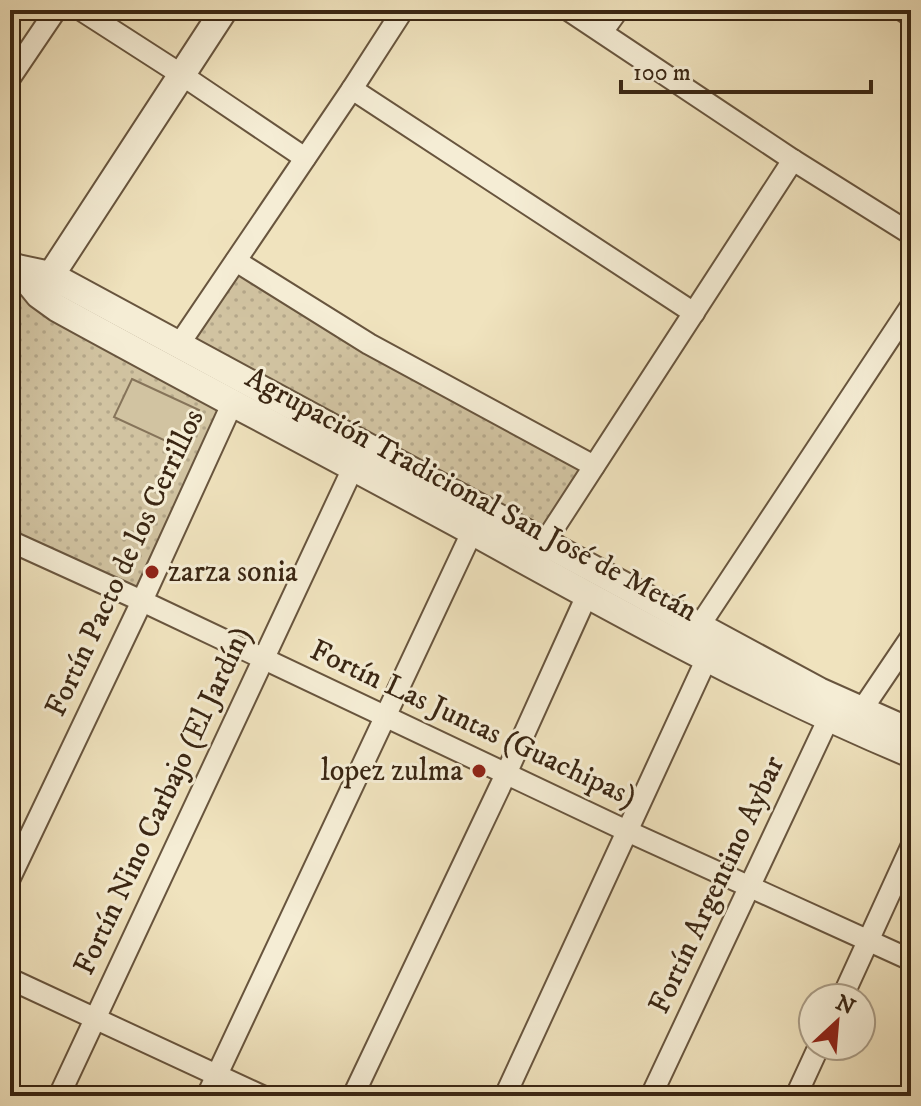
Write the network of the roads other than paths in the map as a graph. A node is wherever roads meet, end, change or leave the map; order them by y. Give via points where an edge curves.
1 (56, 10) edge
2 (81, 10) edge
3 (224, 10) edge
4 (403, 10) edge
5 (568, 10) edge
6 (618, 10) edge
7 (902, 10) edge
8 (911, 16) edge
9 (602, 32) junction
10 (182, 75) junction
11 (10, 78) edge
12 (352, 89) junction
13 (305, 158) junction
14 (793, 160) junction
15 (911, 234) edge
16 (236, 261) junction
17 (12, 269) edge
18 (44, 285) junction
19 (911, 306) edge
20 (694, 313) junction
21 (178, 346) junction
22 (232, 404) junction
23 (358, 457) junction
24 (594, 466) junction
25 (472, 532) junction
26 (10, 541) edge
27 (539, 554) junction
28 (587, 595) junction
29 (142, 601) junction
30 (911, 637) edge
31 (697, 644) junction
32 (265, 658) junction
33 (844, 714) junction
34 (386, 717) junction
35 (911, 732) edge
36 (911, 754) edge
37 (506, 774) junction
38 (627, 831) junction
39 (911, 847) edge
40 (10, 878) edge
41 (750, 886) junction
42 (868, 940) junction
43 (911, 960) edge
44 (10, 979) edge
45 (849, 982) edge
46 (94, 1018) junction
47 (812, 1062) edge
48 (217, 1075) junction
49 (59, 1096) edge
50 (207, 1096) edge
51 (262, 1096) edge
52 (353, 1096) edge
53 (505, 1096) edge
54 (651, 1096) edge
55 (796, 1096) edge

1 - 11 street
2 - 10 street
3 - 10 street
4 - 12 street
5 - 9 street
6 - 9 street
7 - 8 street
9 - 14 street
10 - 13 street
10 - 18 street
12 - 13 street
12 - 20 street
13 - 16 street
14 - 15 street
14 - 20 street
16 - 21 street
16 - 24 street via 369,344
17 - 18 street, Agrupación Tradicional San José de Metán
18 - 21 street, Agrupación Tradicional San José de Metán
18 - 22 street, Agrupación Tradicional San José de Metán via 57,308
19 - 31 street
20 - 24 street
21 - 23 street, Agrupación Tradicional San José de Metán
22 - 23 street, Agrupación Tradicional San José de Metán
22 - 29 street, Fortín Pacto de los Cerrillos
23 - 25 street, Agrupación Tradicional San José de Metán
23 - 27 street, Agrupación Tradicional San José de Metán
23 - 32 street, Fortín Nino Carbajo (El Jardín)
24 - 27 street
25 - 27 street, Agrupación Tradicional San José de Metán
25 - 34 street
26 - 29 street, Fortín Las Juntas (Guachipas)
27 - 28 street, Agrupación Tradicional San José de Metán
27 - 31 street, Agrupación Tradicional San José de Metán
28 - 31 street, Agrupación Tradicional San José de Metán
28 - 37 street
29 - 32 street, Fortín Las Juntas (Guachipas)
29 - 40 street, Fortín Pacto de los Cerrillos
30 - 33 street, Fortín Argentino Aybar
31 - 33 street, Agrupación Tradicional San José de Metán
31 - 38 street
32 - 34 street, Fortín Las Juntas (Guachipas)
32 - 46 street, Fortín Nino Carbajo (El Jardín)
33 - 35 street, Agrupación Tradicional San José de Metán
33 - 36 street, Agrupación Tradicional San José de Metán
33 - 41 street, Fortín Argentino Aybar
34 - 37 street, Fortín Las Juntas (Guachipas)
34 - 48 street
37 - 38 street, Fortín Las Juntas (Guachipas)
37 - 52 street
38 - 41 street, Fortín Las Juntas (Guachipas)
38 - 53 street
39 - 42 street
41 - 42 street, Fortín Las Juntas (Guachipas)
41 - 54 street, Fortín Argentino Aybar
42 - 43 street, Fortín Las Juntas (Guachipas)
42 - 45 street
44 - 46 street
46 - 48 street
46 - 49 street, Fortín Nino Carbajo (El Jardín)
47 - 55 street
48 - 50 street
48 - 51 street

